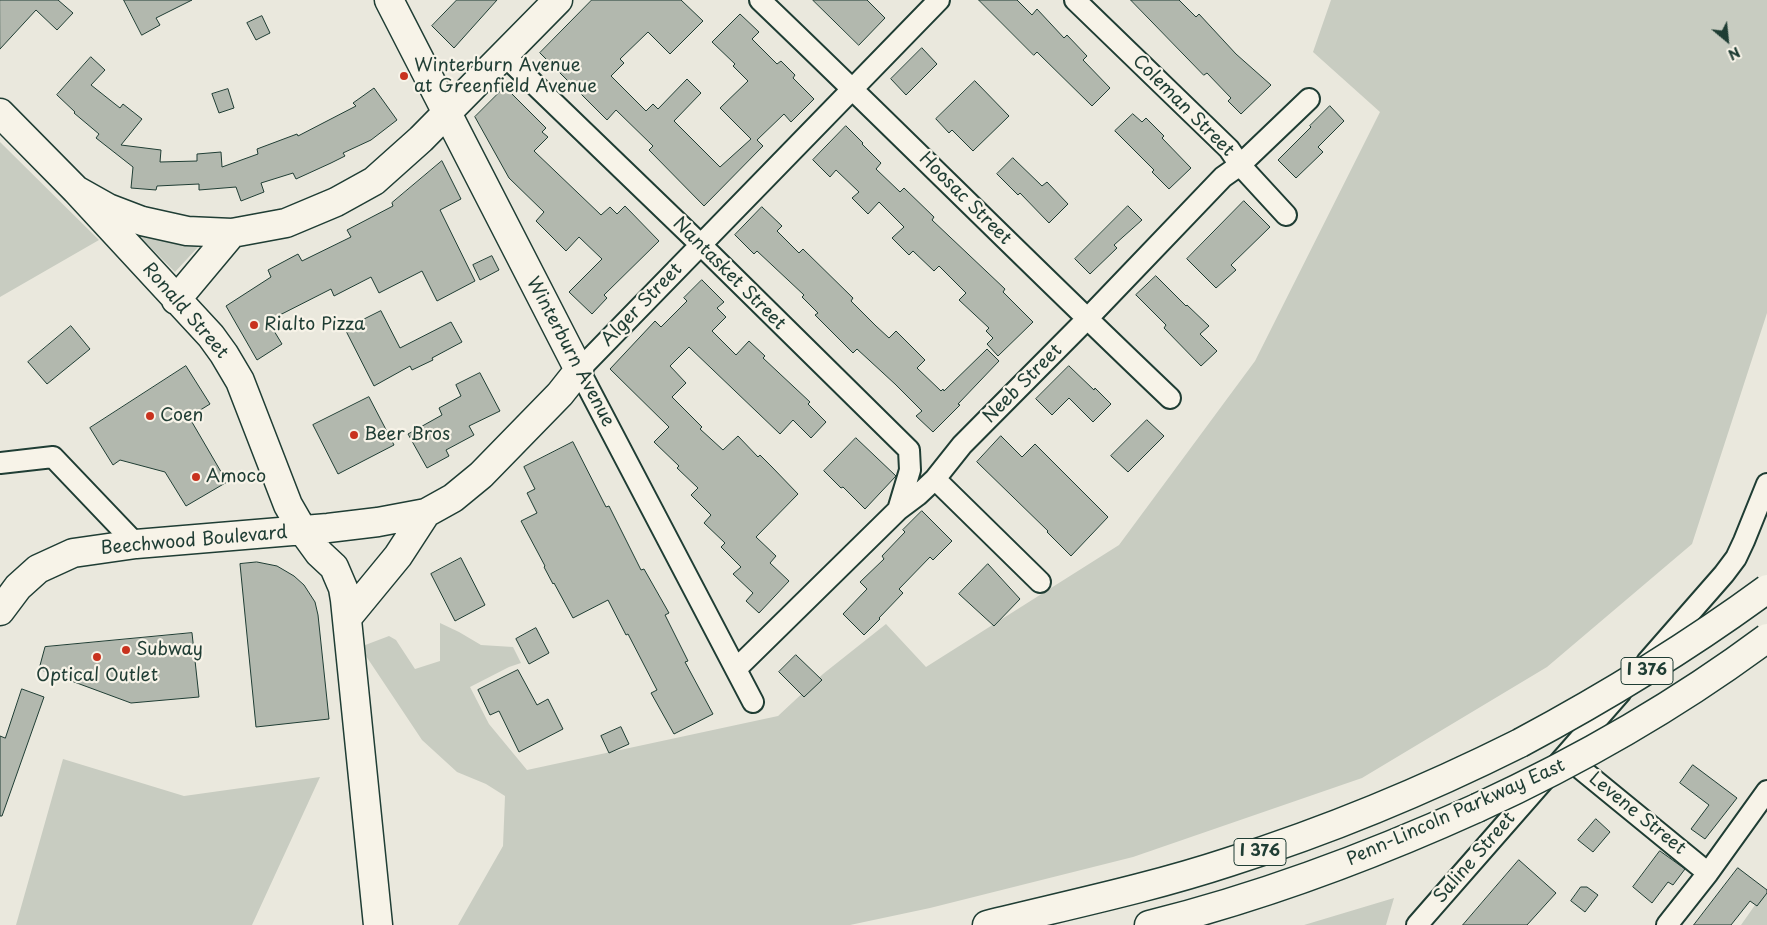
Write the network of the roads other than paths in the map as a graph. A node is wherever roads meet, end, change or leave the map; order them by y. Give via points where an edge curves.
1 (390, 0) edge
2 (558, 0) edge
3 (760, 0) edge
4 (939, 0) edge
5 (1075, 0) edge
6 (504, 55) junction
7 (852, 88) junction
8 (1309, 99) dead end
9 (447, 112) junction
10 (0, 113) edge
11 (1240, 165) junction
12 (76, 190) junction
13 (1286, 216) dead end
14 (232, 233) junction
15 (701, 245) junction
16 (176, 300) junction
17 (1087, 319) junction
18 (579, 370) junction
19 (1170, 398) dead end
20 (0, 463) edge
21 (935, 480) junction
22 (1767, 484) edge
23 (898, 510) junction
24 (426, 512) junction
25 (303, 531) junction
26 (136, 544) junction
27 (1040, 582) dead end
28 (1767, 589) edge
29 (0, 611) edge
30 (347, 618) junction
31 (1767, 638) edge
32 (737, 668) junction
33 (753, 702) dead end
34 (1565, 756) junction
35 (1767, 791) edge
36 (1708, 873) junction
37 (378, 925) edge
38 (987, 925) edge
39 (1149, 925) edge
40 (1416, 925) edge
41 (1667, 925) edge

1 - 9 main road, Winterburn Avenue
2 - 6 main road
3 - 7 street, Hoosac Street
4 - 7 street, Alger Street
5 - 11 street, Coleman Street via 1230,149
6 - 9 main road
6 - 15 street, Nantasket Street
7 - 15 street, Alger Street
7 - 17 street, Hoosac Street
8 - 11 street, Neeb Street
9 - 14 main road via 374,181 336,202 286,223
9 - 18 main road, Winterburn Avenue
10 - 12 main road, Ronald Street
11 - 13 street, Coleman Street
11 - 17 street, Neeb Street via 1223,177
12 - 14 main road via 108,208 142,221 187,231
12 - 16 main road, Ronald Street
14 - 16 main road
15 - 18 street, Alger Street
15 - 23 street, Nantasket Street via 909,450 910,470
16 - 25 main road, Ronald Street via 211,336 240,382 288,505
17 - 19 street, Hoosac Street
17 - 21 street, Neeb Street via 962,445
18 - 24 main road, Alger Street via 481,475 453,498
18 - 32 street, Winterburn Avenue
20 - 26 street via 53,457
21 - 23 street, Neeb Street
21 - 27 street
22 - 34 street, Saline Street via 1736,558
23 - 32 street, Neeb Street
24 - 25 main road, Alger Street via 378,522
24 - 30 main road via 398,556
25 - 26 main road, Beechwood Boulevard
25 - 30 main road, Beechwood Boulevard via 334,567 342,588
26 - 29 main road, Beechwood Boulevard via 73,553 38,569 18,587
28 - 38 main road, Penn-Lincoln Parkway East / I 376, bridge via 1686,646 1576,713 1406,798 1288,843 1167,881
30 - 37 main road, Beechwood Boulevard
31 - 39 main road, Penn-Lincoln Parkway East / I 376, bridge via 1651,716 1537,780 1478,808 1300,880
32 - 33 street, Winterburn Avenue
34 - 36 street, Levene Street
34 - 40 street, Saline Street
35 - 36 street
36 - 41 street

